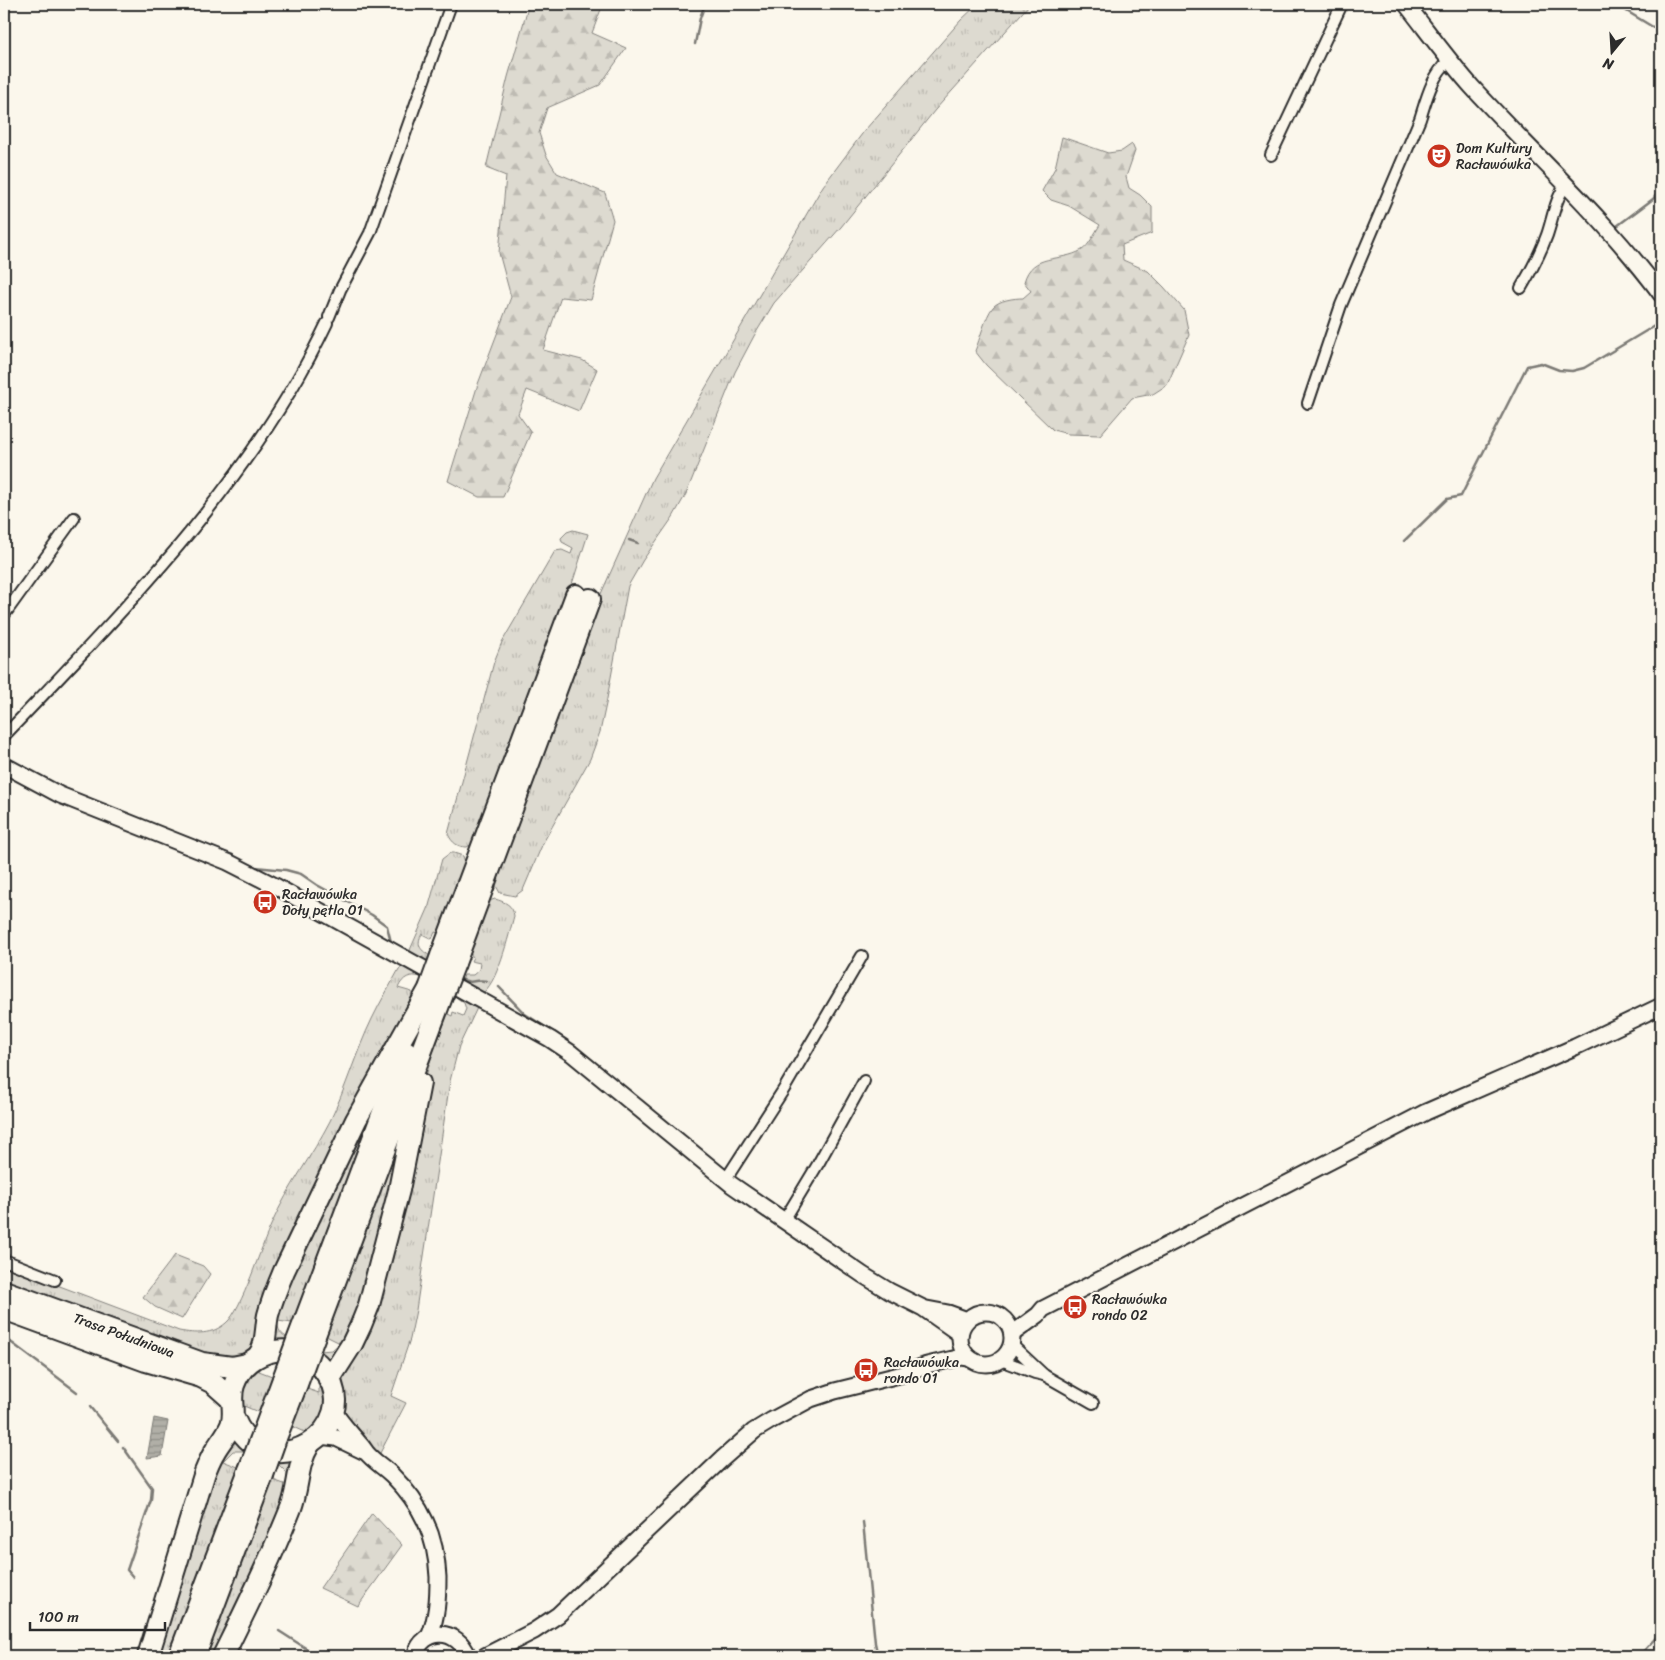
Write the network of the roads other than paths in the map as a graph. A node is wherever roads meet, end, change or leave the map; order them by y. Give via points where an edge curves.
1 (451, 4) edge
2 (1342, 4) edge
3 (1406, 4) edge
4 (1449, 60) junction
5 (1271, 155) dead end
6 (1567, 184) junction
7 (1521, 288) dead end
8 (1661, 294) edge
9 (1308, 403) dead end
10 (74, 518) dead end
11 (583, 597) dead end
12 (4, 615) edge
13 (4, 736) edge
14 (4, 765) edge
15 (862, 956) dead end
16 (436, 991) junction
17 (1661, 1006) edge
18 (430, 1029) junction
19 (864, 1081) dead end
20 (726, 1179) junction
21 (783, 1222) junction
22 (4, 1260) edge
23 (55, 1280) dead end
24 (4, 1291) edge
25 (4, 1309) edge
26 (1043, 1310) junction
27 (1005, 1319) junction
28 (962, 1332) junction
29 (1012, 1339) junction
30 (304, 1343) junction
31 (969, 1358) junction
32 (252, 1360) junction
33 (1001, 1360) junction
34 (927, 1365) junction
35 (1044, 1375) junction
36 (329, 1380) junction
37 (1093, 1404) dead end
38 (233, 1408) junction
39 (333, 1410) junction
40 (314, 1441) junction
41 (366, 1453) junction
42 (256, 1473) junction
43 (438, 1603) junction
44 (450, 1636) junction
45 (429, 1638) junction
46 (504, 1646) junction
47 (467, 1653) edge
48 (148, 1656) edge
49 (179, 1656) edge
50 (195, 1656) edge
51 (223, 1656) edge
52 (415, 1656) edge
53 (485, 1656) edge

1 - 13 street via 374,224 312,354 282,405 210,506 164,563
2 - 5 street
3 - 4 street
4 - 6 street
4 - 9 street via 1432,83 1420,119 1341,305
6 - 7 street via 1536,262
6 - 8 street
10 - 12 street
11 - 16 highway, bridge
14 - 20 street via 60,795 228,862 521,1022 571,1053
15 - 20 street via 784,1089
16 - 18 highway
16 - 30 highway
16 - 32 highway via 356,1120 274,1293 264,1346
17 - 26 street via 1426,1112
18 - 30 highway
18 - 36 highway via 399,1190 369,1305 362,1326
19 - 21 street
20 - 21 street
21 - 28 street via 890,1291 923,1308 948,1313
22 - 23 street
24 - 32 highway, Trasa Południowa via 202,1363 232,1367
25 - 38 highway, Trasa Południowa via 214,1382
26 - 27 street
26 - 29 street
27 - 28 street via 998,1314 981,1312 973,1315
27 - 29 street
28 - 31 street via 962,1349
28 - 34 street
29 - 33 street via 1010,1351
29 - 35 street
30 - 42 highway, bridge
31 - 33 street via 987,1365
31 - 34 street
32 - 36 highway via 270,1351 302,1353 318,1364
32 - 38 highway via 236,1380
33 - 35 street
34 - 46 street via 811,1399 754,1431 558,1614 534,1632
35 - 37 street
36 - 39 highway via 334,1396
38 - 40 highway via 239,1428 262,1448 286,1452 298,1450
38 - 48 highway via 231,1427 205,1472
39 - 40 highway via 328,1426
39 - 41 street
40 - 41 street via 336,1438
40 - 51 highway via 300,1464 298,1486 286,1520
41 - 43 street via 401,1484 426,1520 437,1558
42 - 49 highway
42 - 50 highway
43 - 44 street
43 - 45 street
44 - 45 street via 442,1634
44 - 47 street
45 - 52 street via 421,1644
46 - 47 street
46 - 53 street

